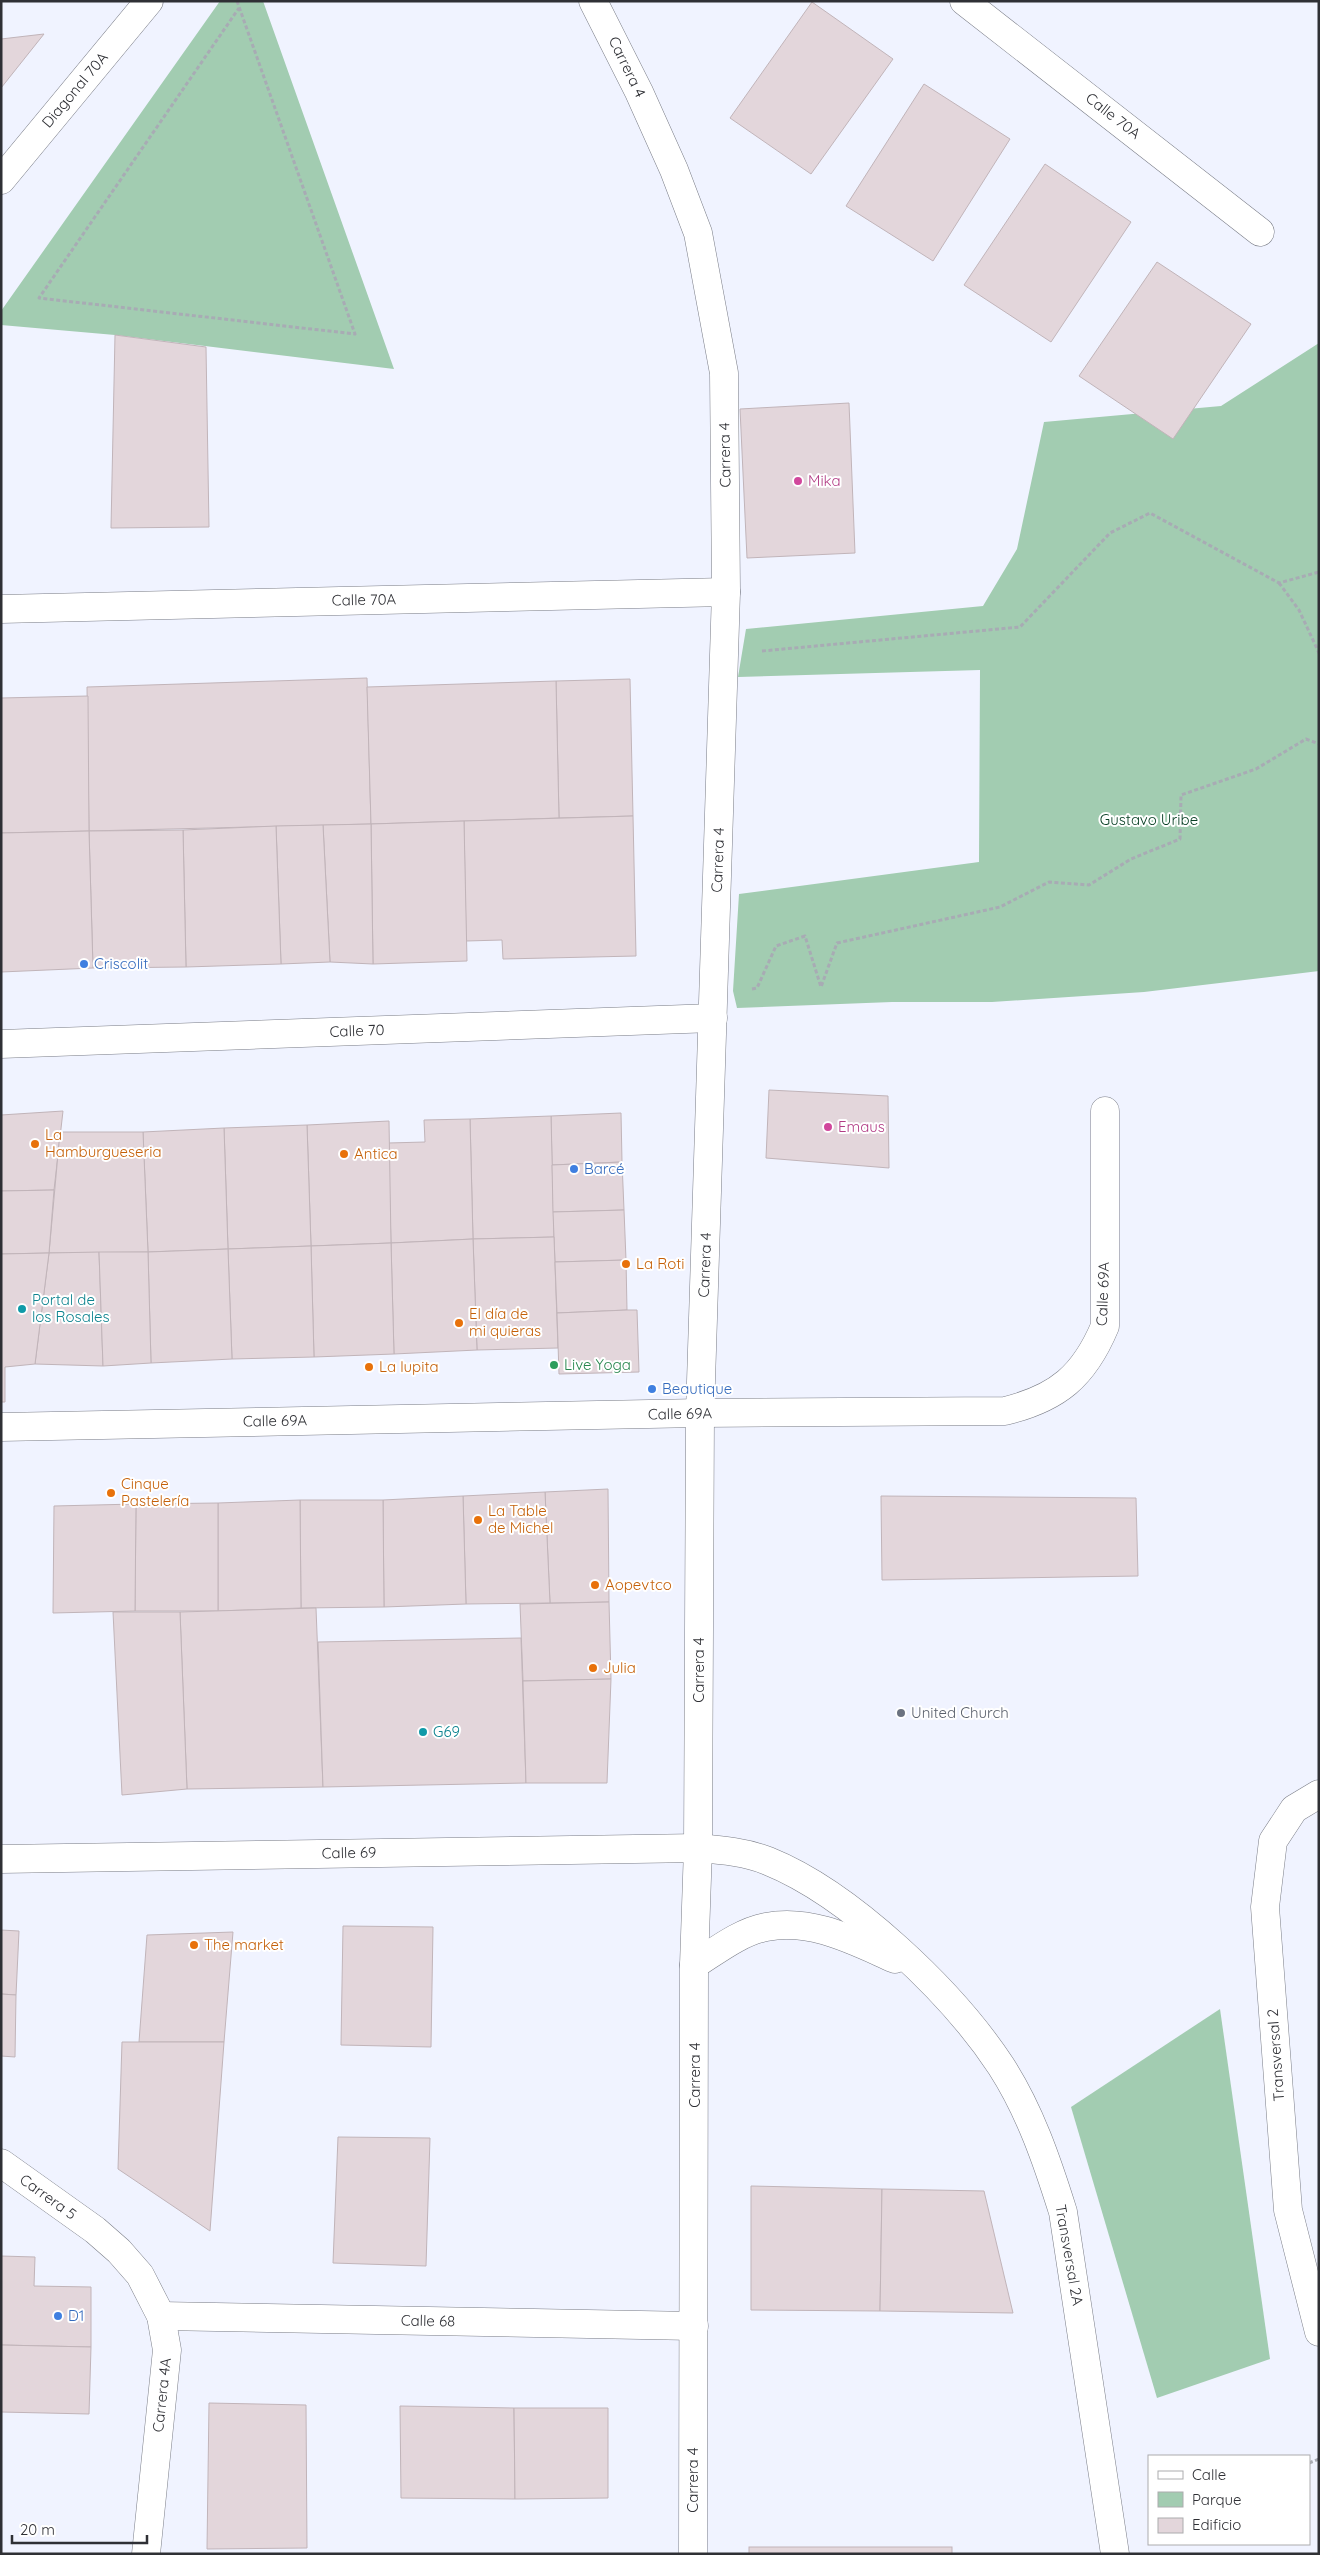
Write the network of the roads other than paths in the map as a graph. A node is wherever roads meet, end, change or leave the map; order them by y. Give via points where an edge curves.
1 (149, 1) edge
2 (593, 1) edge
3 (964, 1) edge
4 (1, 180) edge
5 (1260, 232) dead end
6 (726, 592) junction
7 (1, 609) edge
8 (713, 1018) junction
9 (1, 1044) edge
10 (1105, 1111) dead end
11 (700, 1413) junction
12 (1, 1427) edge
13 (1319, 1794) edge
14 (698, 1848) junction
15 (1, 1858) edge
16 (694, 1965) junction
17 (917, 1968) junction
18 (1, 2164) edge
19 (94, 2230) joint
20 (161, 2316) junction
21 (694, 2326) junction
22 (1319, 2332) edge
23 (146, 2554) edge
24 (693, 2554) edge
25 (1115, 2554) edge

1 - 4 street, Diagonal 70A
2 - 6 street, Carrera 4 via 666,152 698,233 724,373
3 - 5 street, Calle 70A
6 - 7 street, Calle 70A
6 - 8 street, Carrera 4
8 - 9 street, Calle 70
8 - 11 street, Carrera 4
10 - 11 street, Calle 69A via 1105,1326 1095,1351 1079,1373 1055,1393 1006,1411
11 - 12 street, Calle 69A
11 - 14 street, Carrera 4
13 - 22 street, Transversal 2 via 1294,1809 1273,1842 1265,1907 1288,2210
14 - 15 street, Calle 69
14 - 16 street, Carrera 4
14 - 17 street, Transversal 2A via 729,1850 766,1860 797,1874 853,1912
16 - 17 street, Transversal 2A via 730,1942 765,1927 798,1924 832,1932
16 - 21 street, Carrera 4
17 - 25 street, Transversal 2A via 965,2017 1001,2067 1046,2157 1063,2212
18 - 19 street, Carrera 5
19 - 20 street, Carrera 4A via 140,2275
20 - 21 street, Calle 68
20 - 23 street, Carrera 4A via 167,2350
21 - 24 street, Carrera 4

